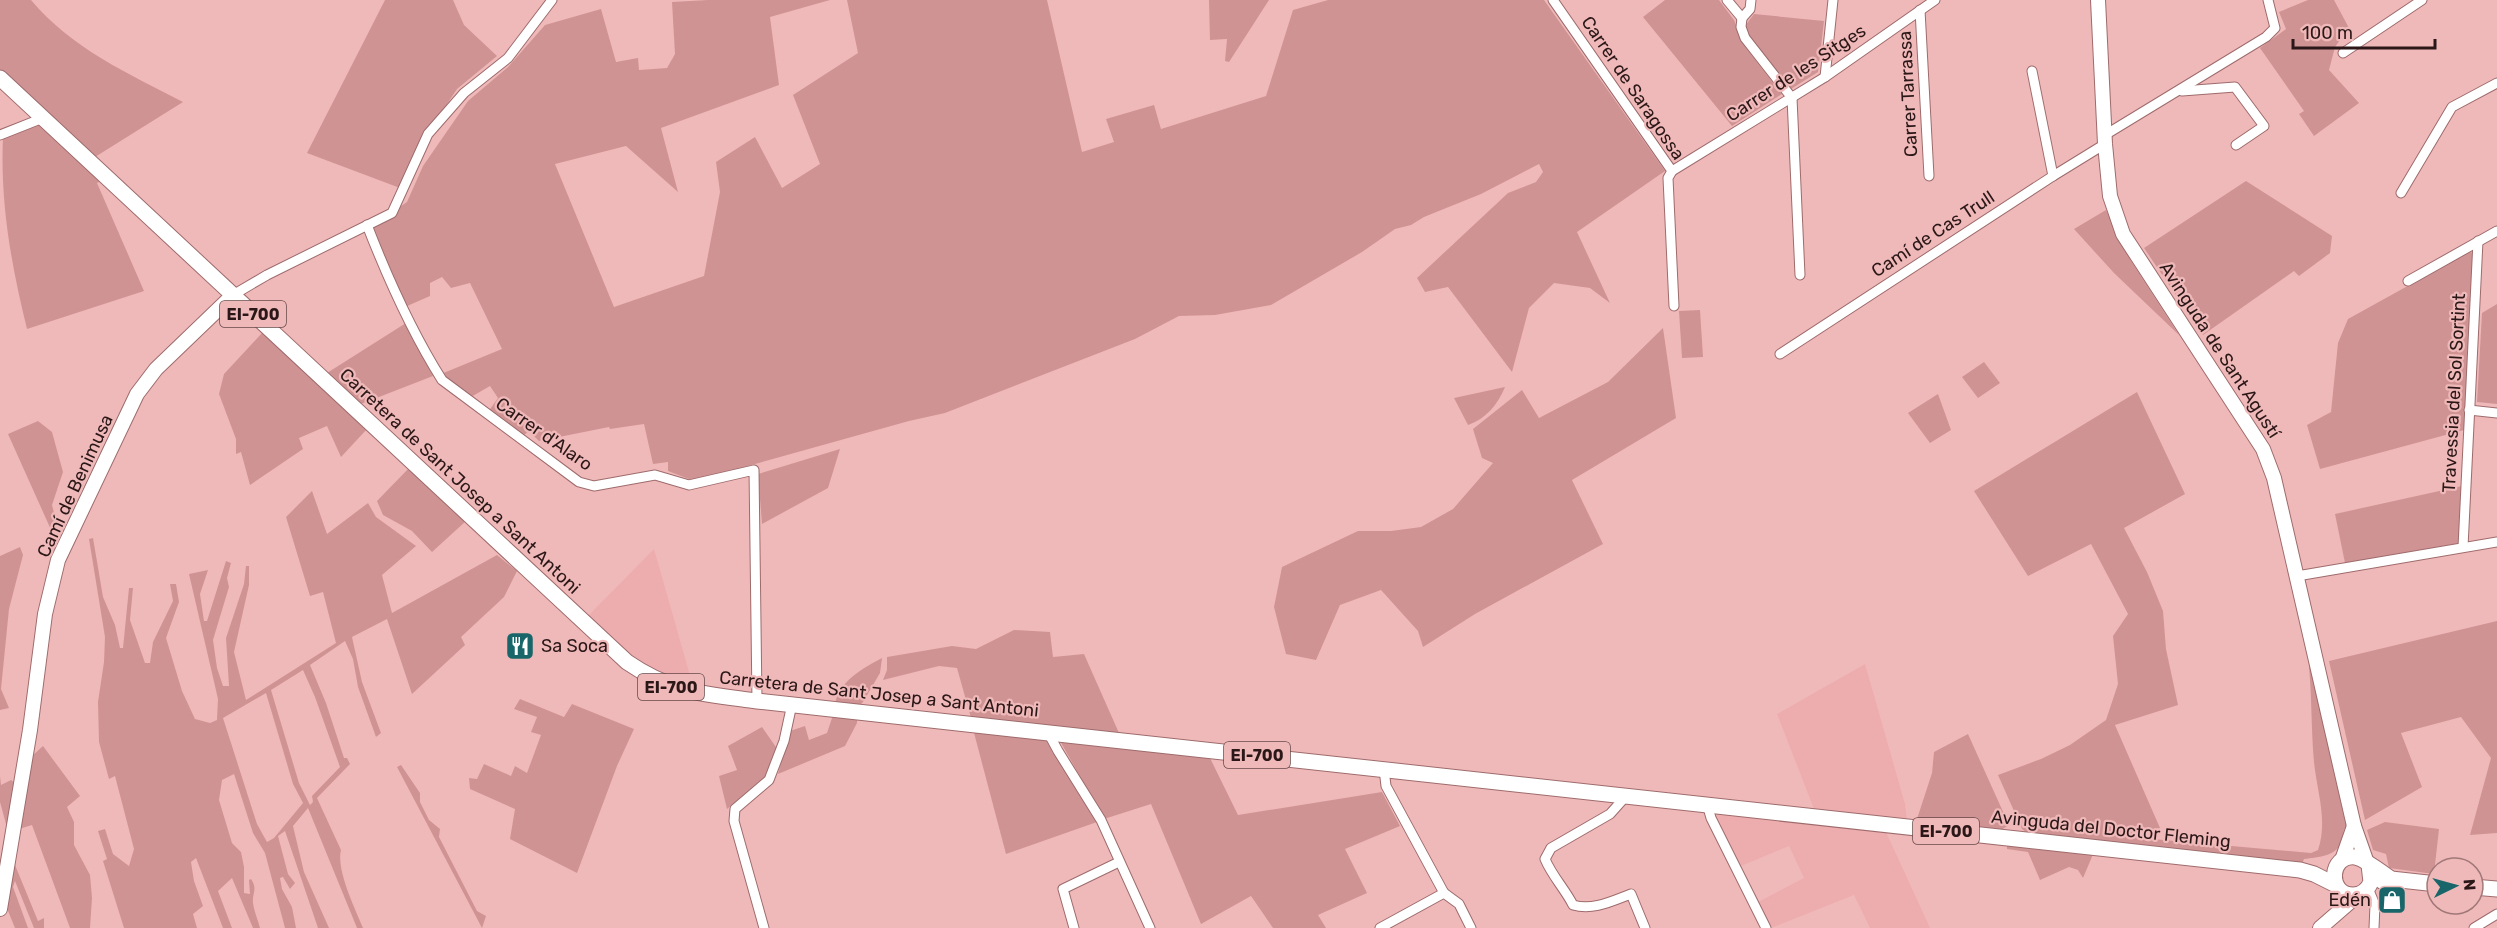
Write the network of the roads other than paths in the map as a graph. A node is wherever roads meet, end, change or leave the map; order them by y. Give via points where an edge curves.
1 (552, 0) edge
2 (1553, 0) edge
3 (1727, 0) edge
4 (1751, 0) edge
5 (1833, 0) edge
6 (1935, 0) edge
7 (2098, 0) edge
8 (2268, 0) edge
9 (2422, 0) edge
10 (1920, 10) junction
11 (1742, 18) junction
12 (2343, 53) dead end
13 (2032, 71) dead end
14 (1825, 77) junction
15 (0, 78) edge
16 (2497, 84) edge
17 (2178, 91) junction
18 (1792, 98) junction
19 (43, 118) junction
20 (0, 135) edge
21 (2105, 140) junction
22 (2236, 145) dead end
23 (1672, 171) junction
24 (1929, 176) dead end
25 (2053, 176) junction
26 (2401, 192) dead end
27 (367, 225) junction
28 (2497, 231) edge
29 (2478, 242) junction
30 (1800, 275) dead end
31 (2408, 281) dead end
32 (233, 295) junction
33 (1674, 306) dead end
34 (1780, 354) dead end
35 (2469, 410) junction
36 (2497, 413) edge
37 (2497, 542) edge
38 (2463, 547) junction
39 (2297, 576) junction
40 (757, 700) junction
41 (792, 704) junction
42 (1051, 732) junction
43 (1384, 769) junction
44 (1627, 795) junction
45 (1707, 804) junction
46 (2354, 826) junction
47 (1119, 862) junction
48 (2340, 862) junction
49 (2368, 864) junction
50 (2304, 870) junction
51 (2391, 879) junction
52 (2425, 883) edge
53 (2337, 886) junction
54 (2365, 890) junction
55 (1444, 893) junction
56 (0, 909) edge
57 (2497, 914) edge
58 (2334, 916) junction
59 (764, 928) edge
60 (1074, 928) edge
61 (1150, 928) edge
62 (1380, 928) edge
63 (1471, 928) edge
64 (1645, 928) edge
65 (1766, 928) edge
66 (2320, 928) edge
67 (2374, 928) edge
68 (2474, 928) edge

1 - 27 street via 507,58 464,93 428,134 392,213
2 - 23 street, Carrer de Saragossa
3 - 11 street
4 - 11 street via 1750,9
5 - 14 street
6 - 10 street, Carrer de les Sitges
7 - 21 street, Avinguda de Sant Agustí
8 - 17 street, Camí de Cas Trull via 2275,28
9 - 12 street
10 - 14 street, Carrer de les Sitges
10 - 24 street, Carrer Tarrassa
11 - 18 street via 1745,38
13 - 25 street
14 - 18 street, Carrer de les Sitges
15 - 19 main road, Carretera de Sant Josep a Sant Antoni / EI-700
16 - 26 street via 2452,107
17 - 21 street, Camí de Cas Trull
17 - 22 street via 2228,86 2240,92 2264,126
18 - 23 street, Carrer de les Sitges
18 - 30 street
19 - 20 street
19 - 32 main road, Carretera de Sant Josep a Sant Antoni / EI-700
21 - 25 street, Camí de Cas Trull
21 - 39 street, Avinguda de Sant Agustí via 2110,196 2123,234 2263,448
23 - 33 street, Carrer de Saragossa via 1668,178
25 - 34 street, Camí de Cas Trull
27 - 32 street
27 - 40 street, Carrer d'Alaro via 392,287 442,380 579,482 594,486 655,475 689,485 754,470
28 - 29 street
29 - 31 street
29 - 35 street, Travessia del Sol Sortint
32 - 40 main road, Carretera de Sant Josep a Sant Antoni / EI-700 via 627,662 675,689
32 - 56 street, Camí de Benimusa via 156,369 137,394 58,560 45,614
35 - 36 street
35 - 38 street, Travessia del Sol Sortint
37 - 38 street
38 - 39 street
39 - 46 street, Avinguda de Sant Agustí
40 - 41 main road, Carretera de Sant Josep a Sant Antoni / EI-700
41 - 42 main road, Carretera de Sant Josep a Sant Antoni / EI-700
41 - 59 street via 784,741 769,780 735,809 734,821
42 - 43 main road, Carretera de Sant Josep a Sant Antoni / EI-700
42 - 47 street via 1058,752 1101,820
43 - 44 main road, Carretera de Sant Josep a Sant Antoni / EI-700
43 - 55 street via 1386,786
44 - 45 main road, Avinguda del Doctor Fleming / EI-700
44 - 64 street via 1610,814 1551,848 1545,859 1573,905 1596,907 1631,894
45 - 50 main road, Avinguda del Doctor Fleming / EI-700
45 - 65 street
46 - 48 street
46 - 49 street, Avinguda de Sant Agustí
47 - 60 street via 1064,889
47 - 61 street
48 - 49 main road, EI-700 via 2352,857
48 - 50 main road, Avinguda del Doctor Fleming / EI-700
48 - 53 main road via 2334,874
49 - 51 main road, EI-700
49 - 54 main road via 2372,876
50 - 53 main road, Avinguda del Doctor Fleming / EI-700
51 - 52 main road, EI-700
51 - 54 main road, EI-700
53 - 54 main road, EI-700 via 2349,895
53 - 58 street
54 - 58 street
54 - 67 street via 2375,905
55 - 62 street
55 - 63 street via 1460,904
57 - 68 street
58 - 66 street

